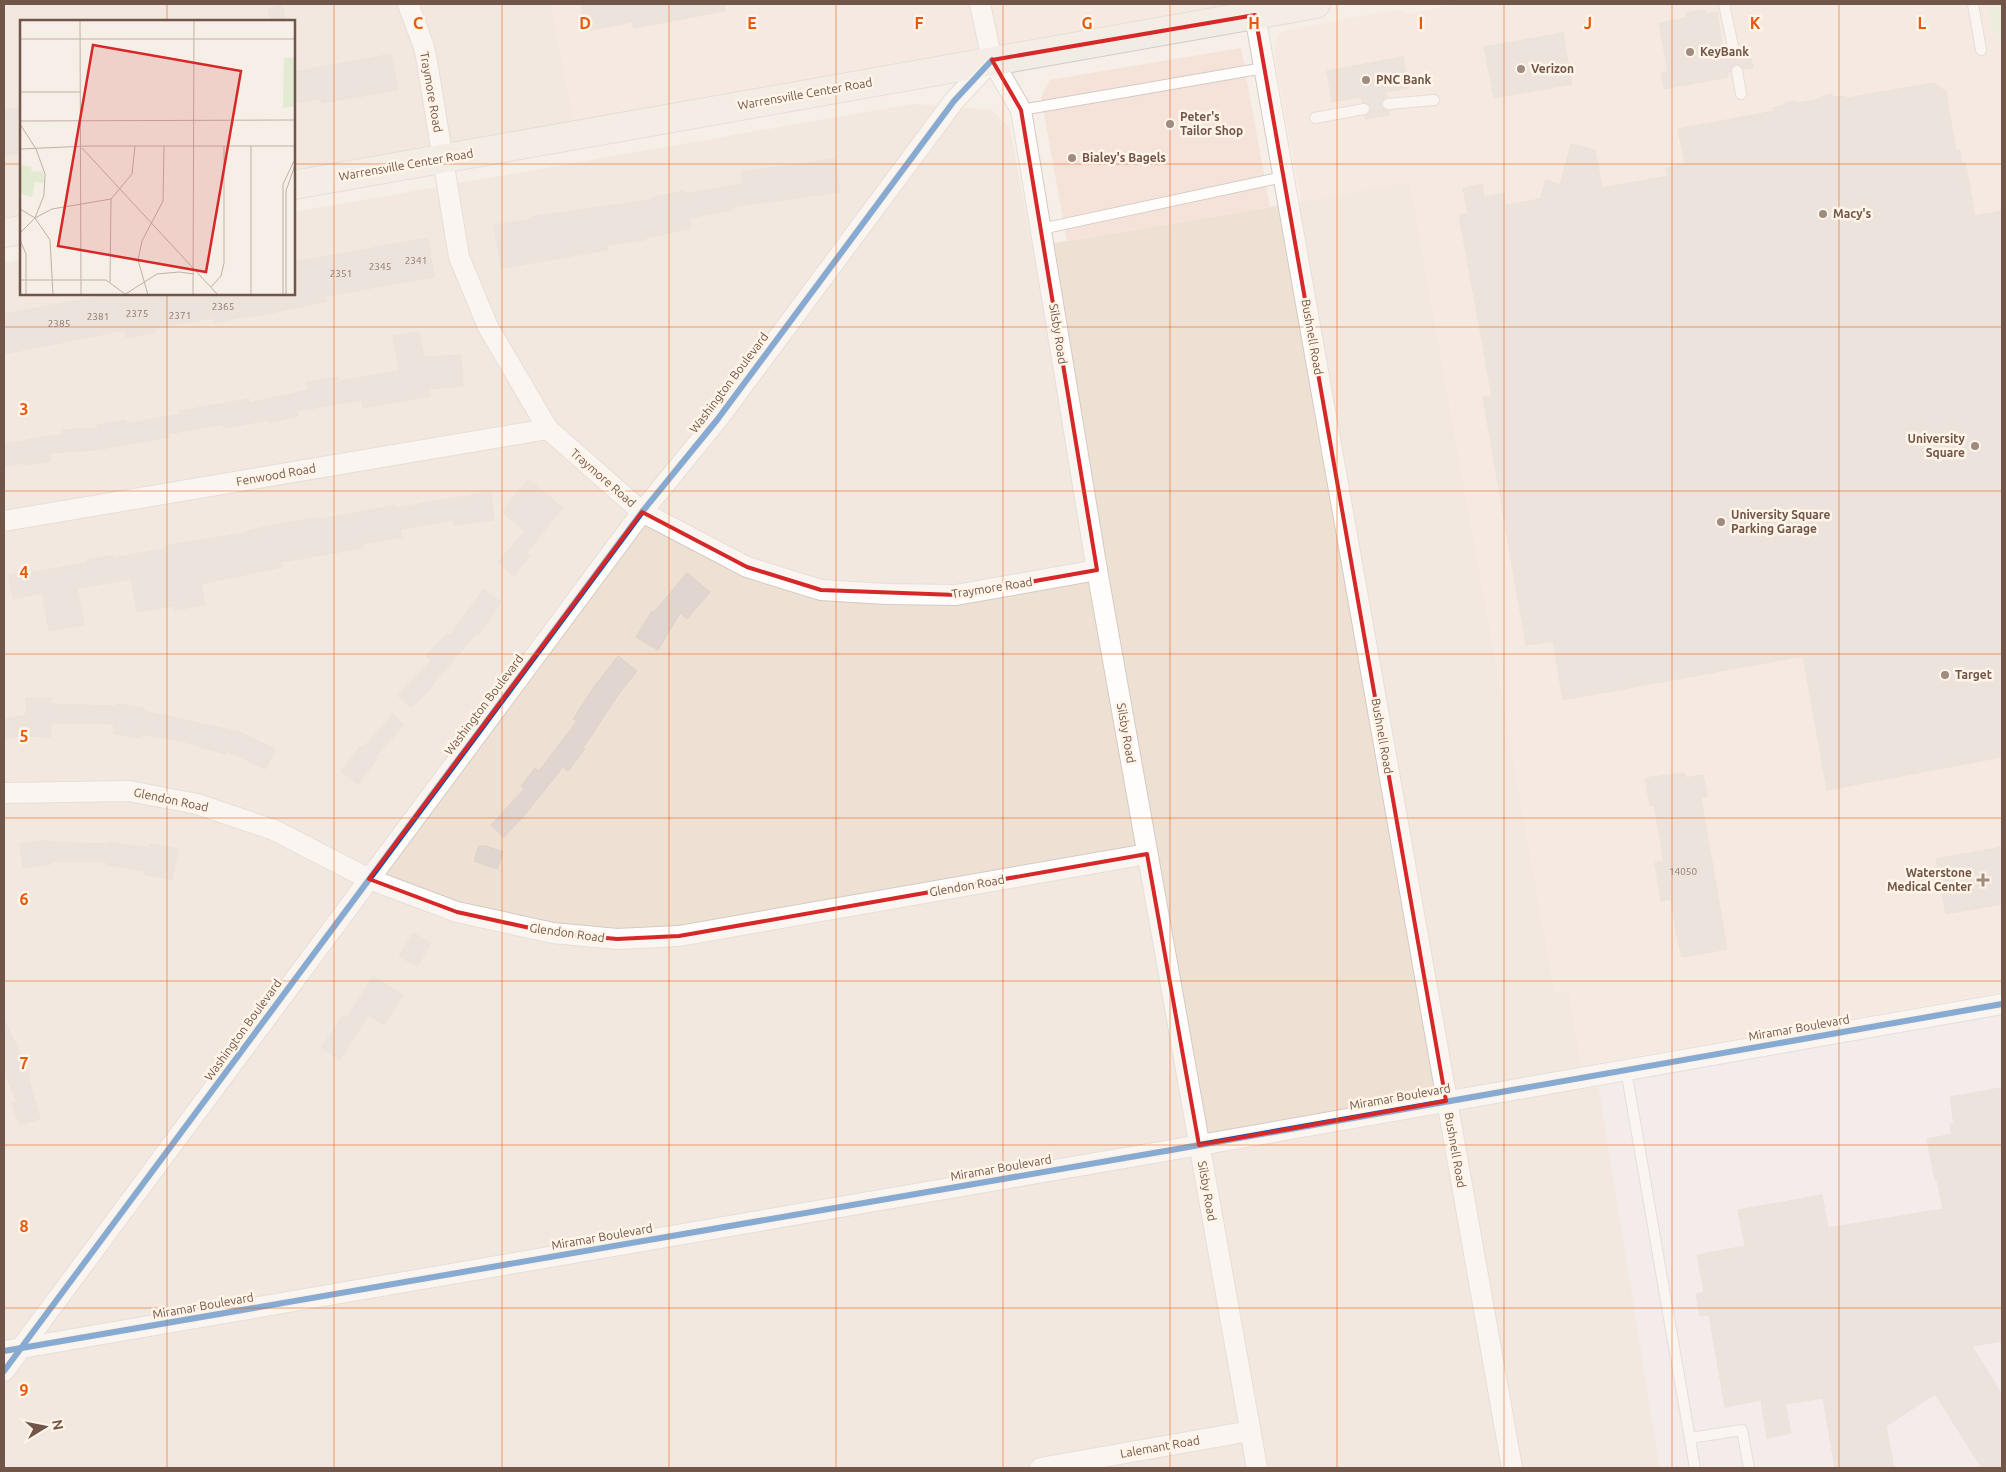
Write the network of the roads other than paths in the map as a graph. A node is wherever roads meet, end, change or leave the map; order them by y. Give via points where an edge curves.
1 (408, 4) edge
2 (980, 4) edge
3 (1316, 4) edge
4 (1724, 4) edge
5 (1973, 4) edge
6 (1254, 9) edge
7 (1981, 50) dead end
8 (1734, 51) dead end
9 (992, 60) junction
10 (1264, 68) junction
11 (1737, 70) dead end
12 (1741, 94) dead end
13 (1434, 100) dead end
14 (1388, 104) dead end
15 (1364, 109) dead end
16 (1021, 110) junction
17 (1315, 118) dead end
18 (442, 160) junction
19 (1283, 177) junction
20 (295, 184) edge
21 (1041, 229) junction
22 (20, 230) edge
23 (4, 233) edge
24 (548, 429) junction
25 (642, 512) junction
26 (4, 521) edge
27 (1097, 570) junction
28 (4, 793) edge
29 (1147, 854) junction
30 (369, 878) junction
31 (2002, 1004) edge
32 (1626, 1070) junction
33 (1446, 1101) junction
34 (1198, 1145) junction
35 (13, 1349) edge
36 (4, 1371) edge
37 (1250, 1431) junction
38 (1690, 1438) junction
39 (1040, 1468) edge
40 (1257, 1468) edge
41 (1512, 1468) edge
42 (1696, 1468) edge
43 (1749, 1468) edge

1 - 18 street, Traymore Road via 424,48
2 - 9 street, Silsby Road
3 - 6 main road, Warrensville Center Road
4 - 8 lane
5 - 7 lane
6 - 9 main road, Warrensville Center Road
6 - 10 street, Bushnell Road
9 - 16 street, Silsby Road
9 - 18 main road, Warrensville Center Road
9 - 25 street, Washington Boulevard via 954,101 717,420
10 - 16 lane
10 - 19 street, Bushnell Road
11 - 12 lane
13 - 14 lane
15 - 17 lane
16 - 21 street, Silsby Road
18 - 20 main road, Warrensville Center Road
18 - 24 street, Traymore Road via 459,256 488,327
19 - 21 lane
19 - 33 street, Bushnell Road
21 - 27 street, Silsby Road
22 - 23 main road
24 - 25 street, Traymore Road
24 - 26 street, Fenwood Road
25 - 27 street, Traymore Road via 747,567 822,590 956,595
25 - 30 street, Washington Boulevard
27 - 29 street, Silsby Road
28 - 30 street, Glendon Road via 129,791 197,804 274,830
29 - 30 street, Glendon Road via 679,936 617,939 553,933 457,912
29 - 34 street, Silsby Road
30 - 35 street, Washington Boulevard
31 - 32 street, Miramar Boulevard
32 - 33 street, Miramar Boulevard
32 - 38 lane
33 - 34 street, Miramar Boulevard
33 - 41 street, Bushnell Road
34 - 35 street, Miramar Boulevard
34 - 37 street, Silsby Road
35 - 36 street, Washington Boulevard
37 - 39 street, Lalemant Road
37 - 40 street, Silsby Road
38 - 42 lane
38 - 43 lane via 1742,1430

